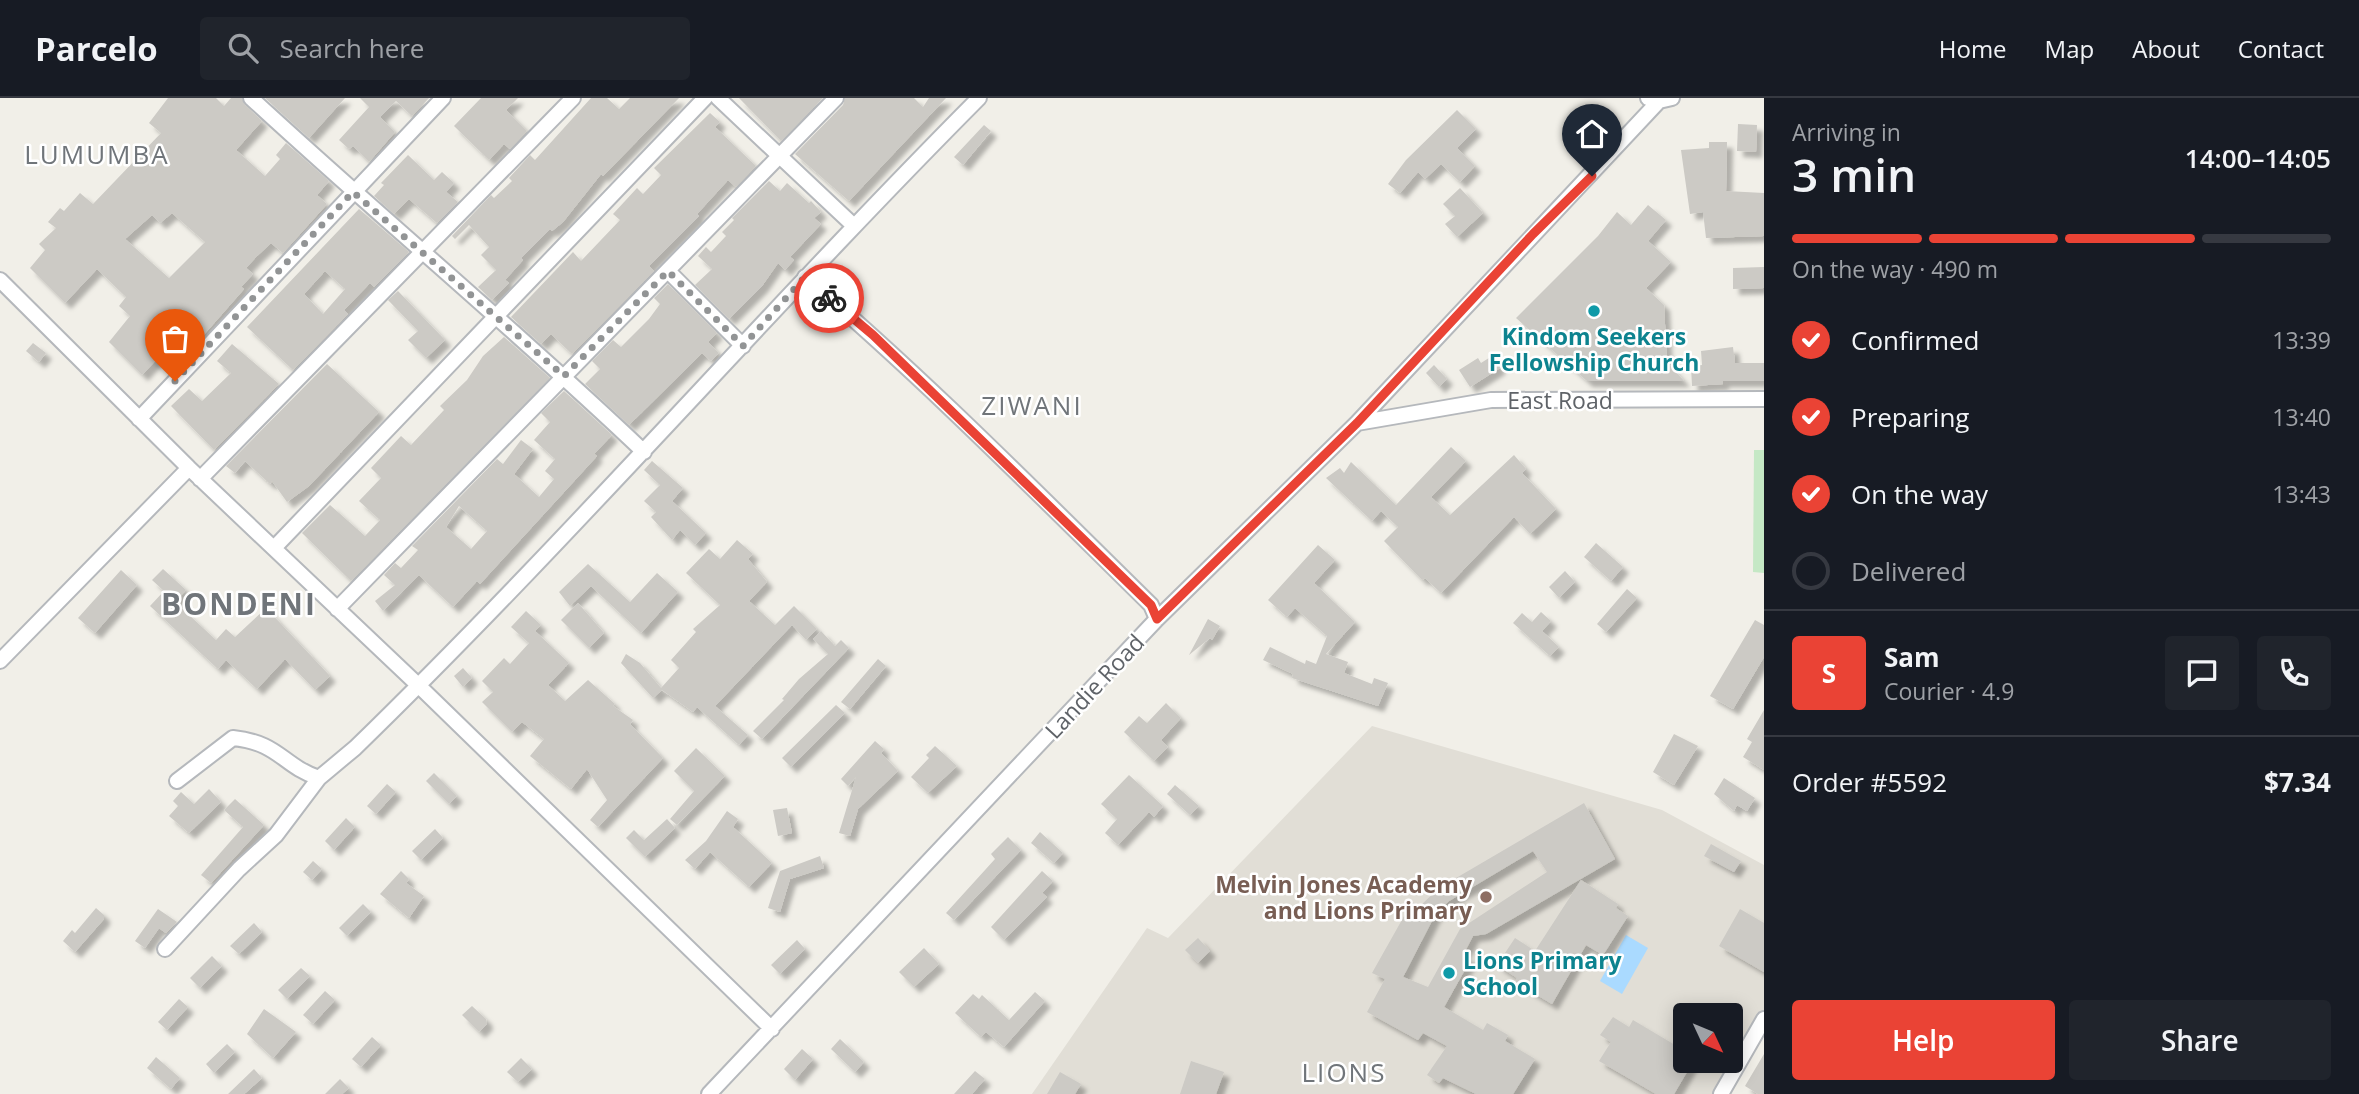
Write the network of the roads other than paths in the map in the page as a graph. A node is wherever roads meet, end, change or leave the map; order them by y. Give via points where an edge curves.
1 (251, 98) edge
2 (443, 98) edge
3 (573, 98) edge
4 (705, 98) edge
5 (718, 98) edge
6 (836, 98) edge
7 (979, 98) edge
8 (1660, 99) edge
9 (779, 158) junction
10 (353, 192) junction
11 (853, 225) junction
12 (423, 253) junction
13 (668, 271) junction
14 (805, 277) junction
15 (0, 280) edge
16 (495, 316) junction
17 (743, 346) junction
18 (564, 376) junction
19 (1764, 399) edge
20 (139, 419) junction
21 (1357, 423) junction
22 (643, 452) junction
23 (189, 468) junction
24 (200, 479) junction
25 (274, 548) junction
26 (337, 609) junction
27 (1157, 619) junction
28 (0, 661) edge
29 (418, 685) junction
30 (318, 778) junction
31 (177, 781) dead end
32 (165, 949) dead end
33 (1764, 1019) edge
34 (772, 1029) junction
35 (709, 1094) edge
36 (1721, 1094) edge

1 - 10 street
2 - 10 street
3 - 12 street
4 - 16 street
5 - 9 street
6 - 9 street
7 - 11 street
8 - 21 street, Landie Road
9 - 11 street
9 - 13 street
10 - 12 street
10 - 20 street
11 - 14 street
12 - 16 street
12 - 24 street
13 - 17 street
13 - 18 street
14 - 17 street
14 - 27 street via 873,335 1054,510 1151,605
15 - 20 street
16 - 18 street
16 - 25 street
17 - 22 street
18 - 22 street
18 - 26 street
19 - 21 street, East Road via 1491,400
20 - 23 street
21 - 27 street, Landie Road
22 - 29 street
23 - 24 street
23 - 28 street
24 - 25 street
25 - 26 street
26 - 29 street
27 - 34 street, Landie Road
29 - 30 street
29 - 34 street
30 - 31 street via 258,741 233,738
30 - 32 street via 276,835
33 - 36 street
34 - 35 street, Landie Road

